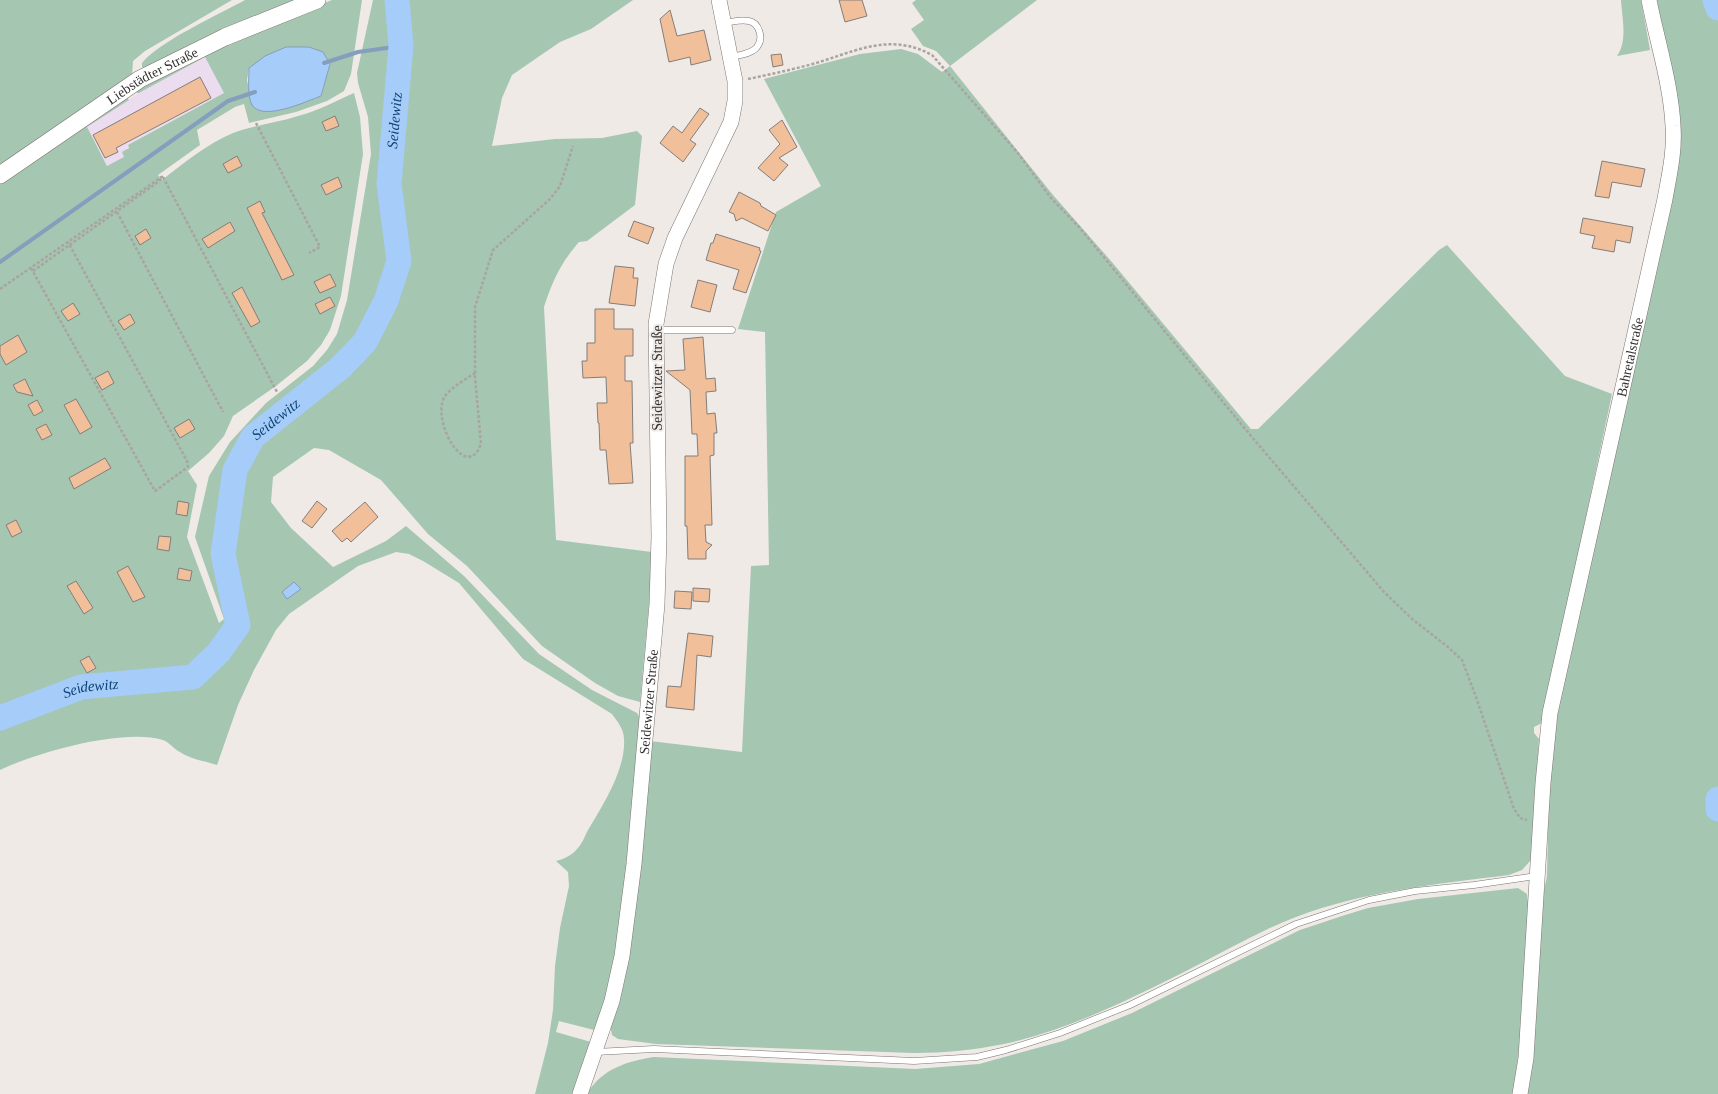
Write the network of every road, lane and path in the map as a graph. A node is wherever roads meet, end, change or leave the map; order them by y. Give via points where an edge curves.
1 (317, 0) edge
2 (719, 0) edge
3 (1649, 0) edge
4 (724, 23) junction
5 (731, 57) junction
6 (735, 82) junction
7 (256, 123) dead end
8 (573, 146) dead end
9 (0, 175) edge
10 (163, 177) junction
11 (117, 212) junction
12 (68, 242) junction
13 (70, 246) junction
14 (309, 253) dead end
15 (31, 268) junction
16 (33, 271) junction
17 (0, 289) edge
18 (656, 330) junction
19 (732, 330) dead end
20 (475, 373) junction
21 (277, 392) dead end
22 (223, 412) dead end
23 (1541, 825) junction
24 (1538, 876) junction
25 (595, 1052) junction
26 (580, 1094) edge
27 (1520, 1094) edge

1 - 9 main road, Liebstädter Straße via 225,37 140,79
2 - 4 street, Seidewitzer Straße
3 - 23 street, Bahretalstraße via 1673,127 1672,159 1550,713
4 - 5 street, Seidewitzer Straße
4 - 5 lane via 751,21 760,30 757,47
5 - 6 street, Seidewitzer Straße
6 - 18 street, Seidewitzer Straße via 735,102 730,122 674,238 666,264
6 - 23 path via 806,66 867,46 888,43 902,44 932,55 1384,592 1462,660 1514,809 1520,818
7 - 14 path via 320,247
8 - 20 path via 560,186 550,199 493,250 475,307
10 - 11 path
10 - 12 path
10 - 21 path
11 - 13 path
11 - 22 path
12 - 13 path
12 - 15 path
13 - 16 path
13 - 16 path via 187,461 188,467 155,491
15 - 16 path
15 - 17 path
18 - 19 lane
18 - 25 street, Seidewitzer Straße via 659,537 657,596 634,864 622,956 612,1001
20 - 20 path via 481,444 473,456 466,456 460,454 451,444 441,409 446,396
23 - 24 street, Bahretalstraße
24 - 25 lane via 1369,900 1296,924 1130,1005 1060,1034 976,1057 914,1061 654,1049
24 - 27 street, Bahretalstraße via 1526,1058
25 - 26 street, Seidewitzer Straße

